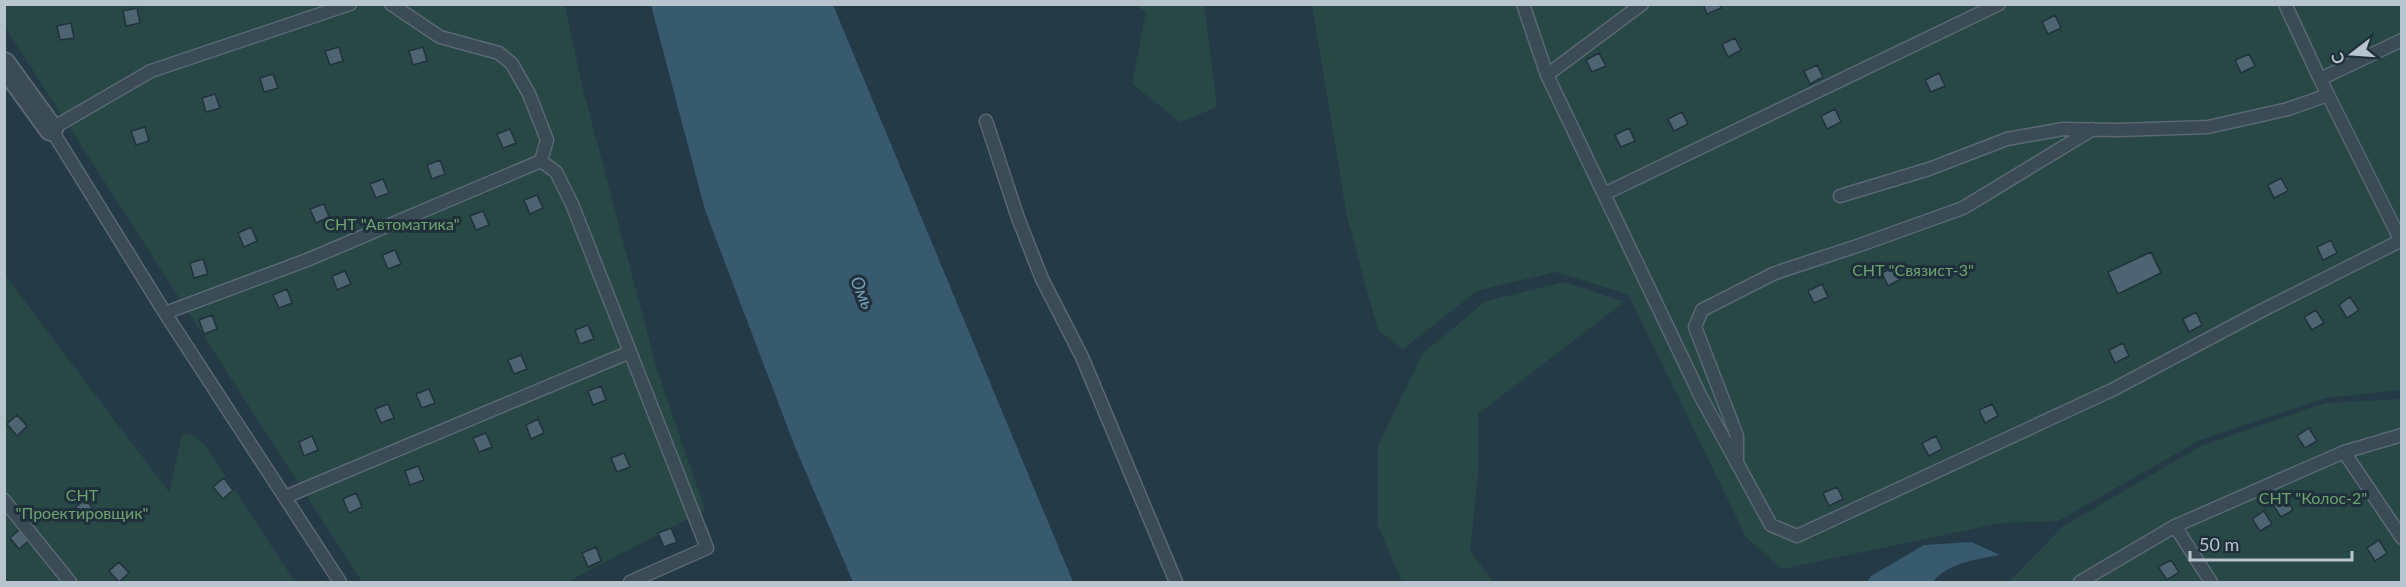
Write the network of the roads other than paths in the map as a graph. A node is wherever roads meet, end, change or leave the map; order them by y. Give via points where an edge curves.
1 (350, 4) edge
2 (391, 4) edge
3 (1523, 4) edge
4 (1642, 4) edge
5 (1999, 4) edge
6 (2285, 4) edge
7 (2402, 40) edge
8 (4, 64) edge
9 (1547, 75) junction
10 (2320, 79) junction
11 (2328, 95) junction
12 (986, 121) dead end
13 (51, 129) junction
14 (2093, 129) junction
15 (541, 160) junction
16 (1604, 194) junction
17 (1840, 196) dead end
18 (2401, 241) edge
19 (165, 313) junction
20 (630, 352) junction
21 (2402, 435) edge
22 (2344, 452) junction
23 (1737, 463) junction
24 (285, 497) junction
25 (4, 500) edge
26 (2175, 526) junction
27 (2402, 538) edge
28 (70, 582) edge
29 (340, 582) edge
30 (630, 582) edge
31 (1176, 582) edge
32 (2080, 582) edge
33 (2211, 582) edge

1 - 13 lane via 151,70
2 - 15 lane via 440,37 500,53 512,64 547,140
3 - 9 lane
4 - 9 lane
5 - 16 lane
6 - 10 lane
7 - 10 lane
8 - 13 street
9 - 16 lane
10 - 11 lane
11 - 14 lane via 2288,109 2208,127
11 - 18 lane
12 - 31 lane via 1038,269 1082,357
13 - 19 lane
14 - 17 lane via 2063,129 2007,139 1929,169
14 - 23 lane via 1963,208 1775,273 1702,310 1695,327 1737,436
15 - 19 lane via 307,260
15 - 20 lane via 556,172 572,204
16 - 23 lane via 1701,397
18 - 23 lane via 2112,390 1797,536 1771,525
19 - 24 lane
20 - 24 lane
20 - 30 lane via 707,548
21 - 22 lane
22 - 26 lane
22 - 27 lane
24 - 29 lane
25 - 28 lane
26 - 32 lane
26 - 33 lane

